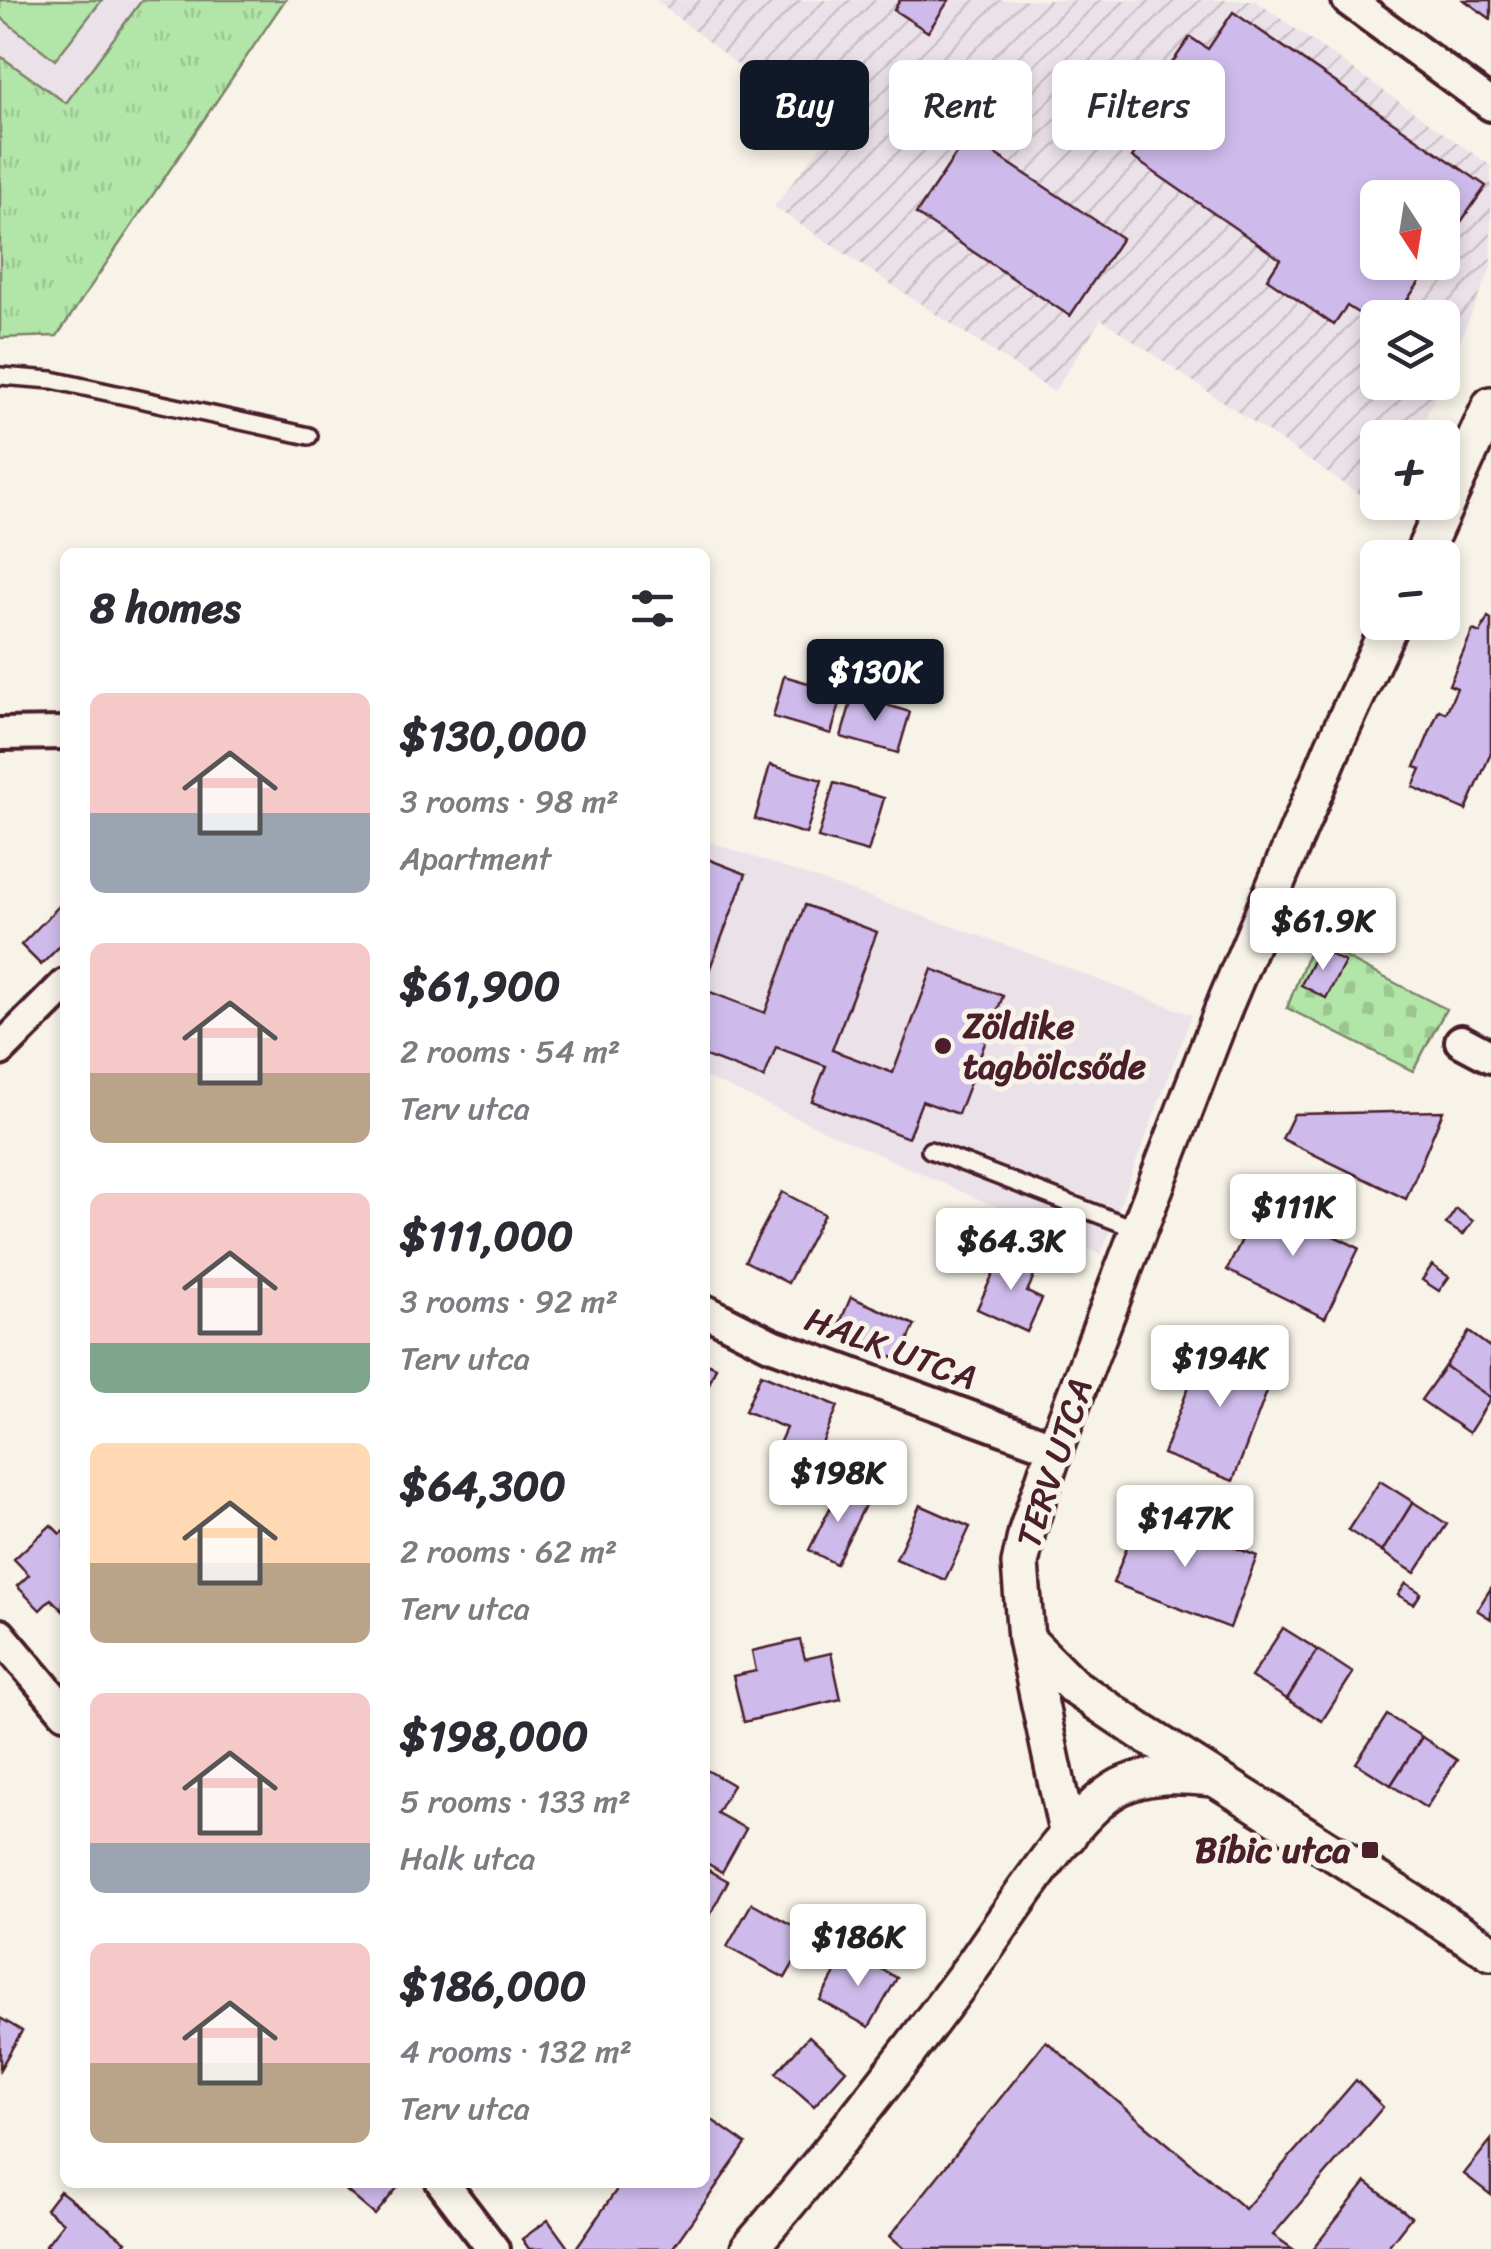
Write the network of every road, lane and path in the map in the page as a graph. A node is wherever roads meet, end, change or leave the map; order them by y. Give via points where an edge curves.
1 (1348, 0) edge
2 (1491, 105) edge
3 (0, 376) edge
4 (1491, 405) edge
5 (309, 436) dead end
6 (1428, 540) edge
7 (1383, 640) edge
8 (60, 732) edge
9 (0, 734) edge
10 (60, 991) edge
11 (1462, 1041) dead end
12 (0, 1050) edge
13 (1491, 1057) edge
14 (930, 1150) dead end
15 (1139, 1230) junction
16 (710, 1314) edge
17 (1054, 1448) junction
18 (0, 1635) edge
19 (1026, 1640) junction
20 (60, 1706) edge
21 (1214, 1778) junction
22 (1068, 1836) junction
23 (1491, 1952) edge
24 (447, 2188) edge
25 (493, 2249) edge
26 (749, 2249) edge

1 - 2 street
3 - 5 lane via 52,380
4 - 6 street
7 - 15 street, TERV UTCA via 1226,1002
8 - 9 street
10 - 12 street
11 - 13 street
14 - 15 lane
15 - 17 street, TERV UTCA
16 - 17 street, HALK UTCA via 770,1344
17 - 19 street, TERV UTCA via 1020,1564
18 - 20 street
19 - 21 street via 1073,1686
19 - 22 street, TERV UTCA
21 - 22 street via 1173,1775 1120,1787
21 - 23 street
22 - 26 street
24 - 25 street

